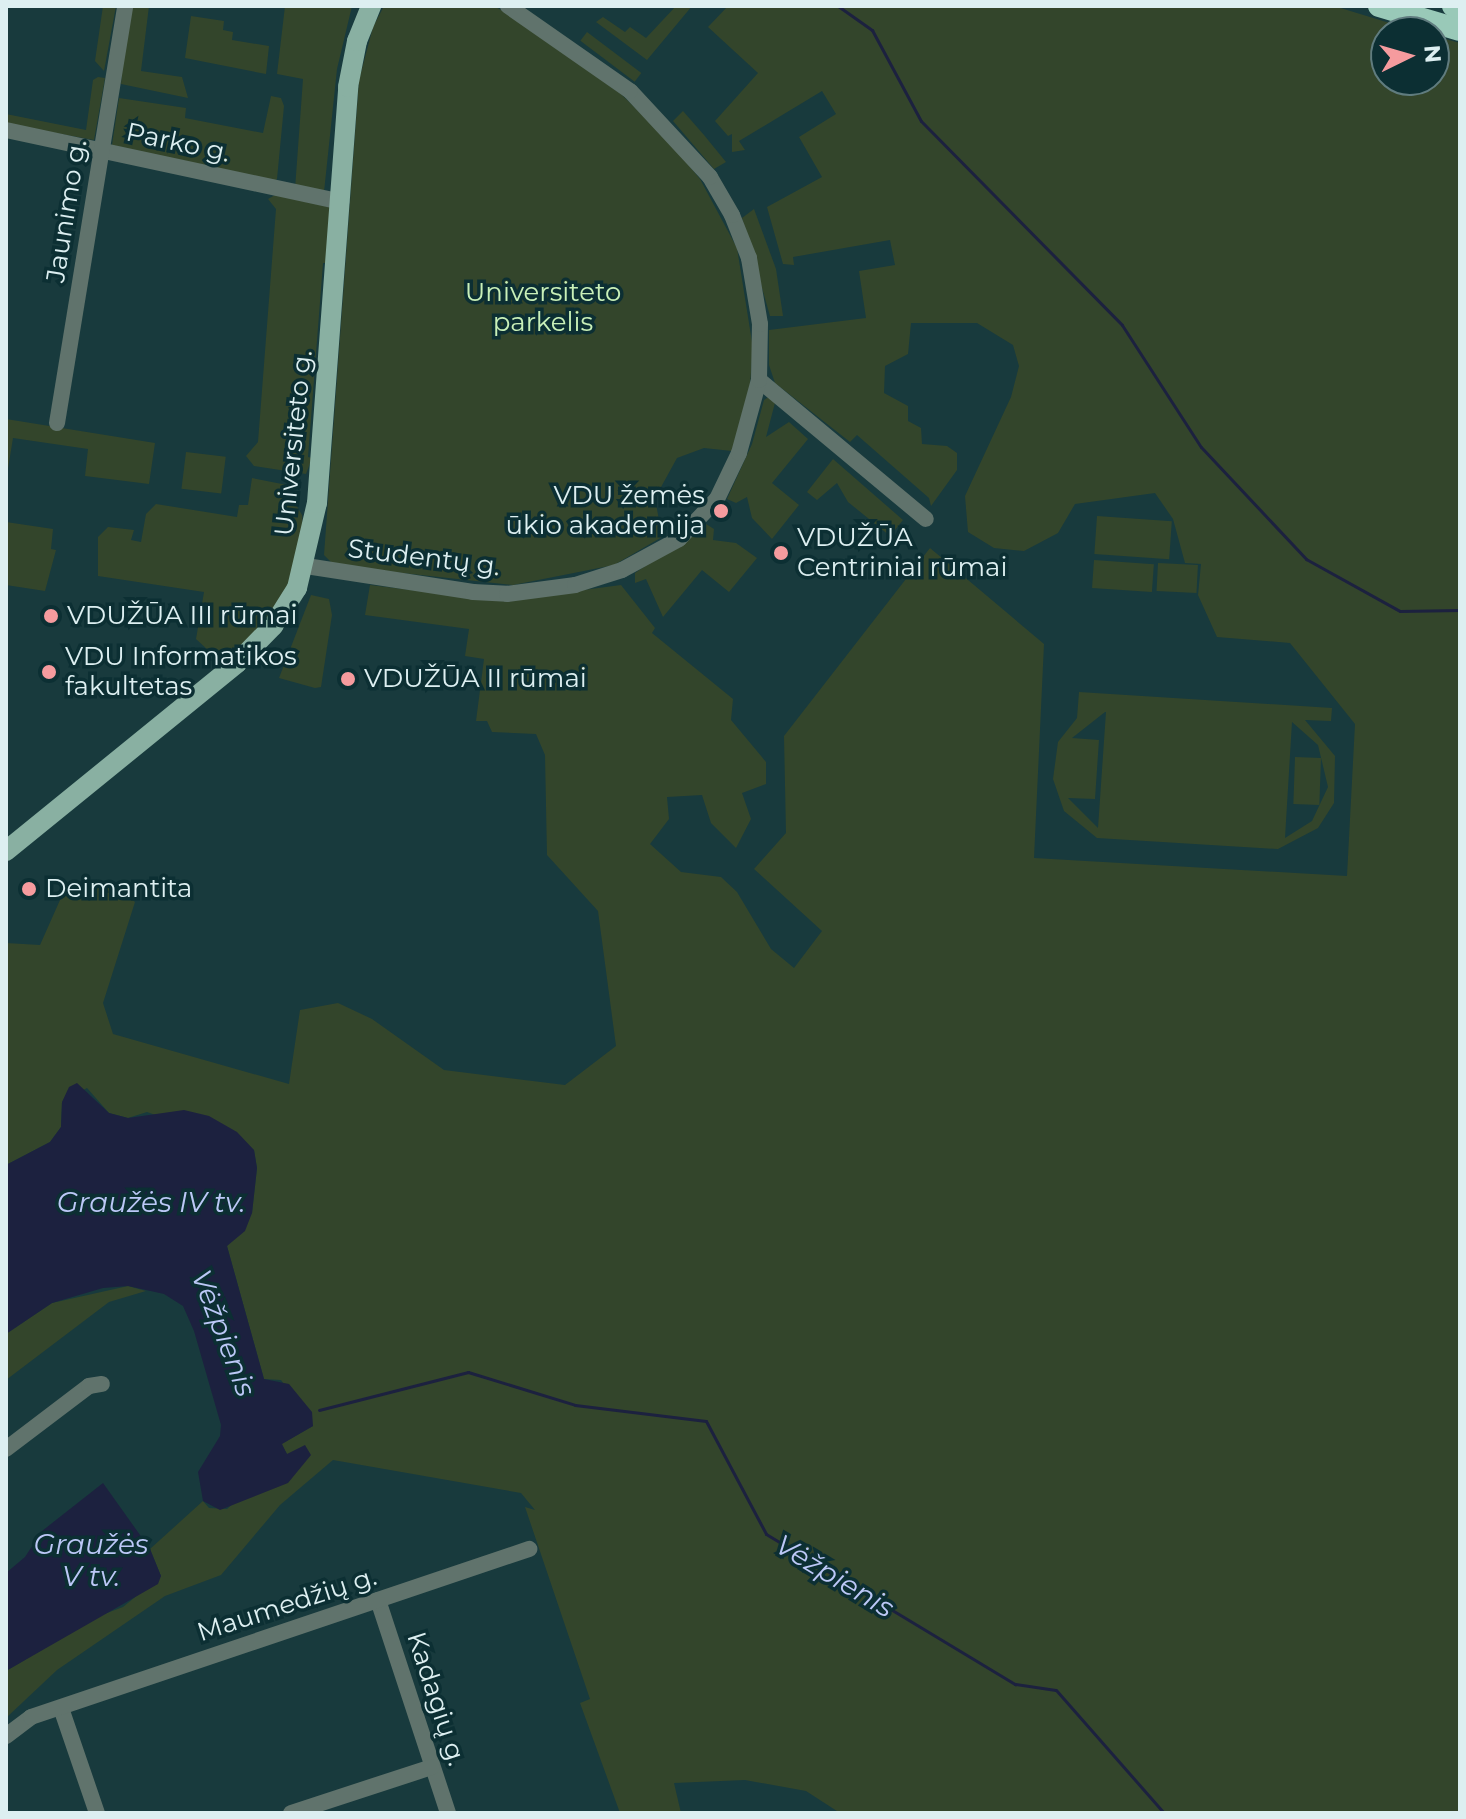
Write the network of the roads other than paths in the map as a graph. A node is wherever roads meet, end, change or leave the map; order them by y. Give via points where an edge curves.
1 (125, 6) edge
2 (371, 6) edge
3 (508, 6) edge
4 (1379, 6) edge
5 (1453, 6) edge
6 (1460, 8) edge
7 (1460, 30) edge
8 (6, 130) edge
9 (101, 151) junction
10 (341, 202) junction
11 (759, 380) junction
12 (57, 423) dead end
13 (926, 519) dead end
14 (306, 566) junction
15 (6, 851) edge
16 (102, 1384) dead end
17 (6, 1449) edge
18 (529, 1549) dead end
19 (378, 1600) junction
20 (61, 1708) junction
21 (6, 1736) edge
22 (432, 1767) junction
23 (97, 1813) edge
24 (291, 1813) edge
25 (448, 1813) edge

1 - 9 street, Jaunimo g.
2 - 10 main road, Universiteto g. via 348,87
3 - 11 street, Studentų g. via 630,91 710,177 749,258 760,324
4 - 7 highway
5 - 6 highway
8 - 9 street, Parko g.
9 - 10 street, Parko g.
9 - 12 street, Jaunimo g.
10 - 14 main road, Universiteto g. via 317,503
11 - 13 street
11 - 14 street, Studentų g. via 739,453 717,499 679,539 622,570 575,585 507,594
14 - 15 main road, Universiteto g. via 273,626 237,663
16 - 17 street via 89,1386
18 - 19 street, Maumedžių g.
19 - 20 street, Maumedžių g.
19 - 22 street, Kadagių g.
20 - 21 street, Maumedžių g. via 31,1717
20 - 23 street
22 - 24 street
22 - 25 street, Kadagių g.

